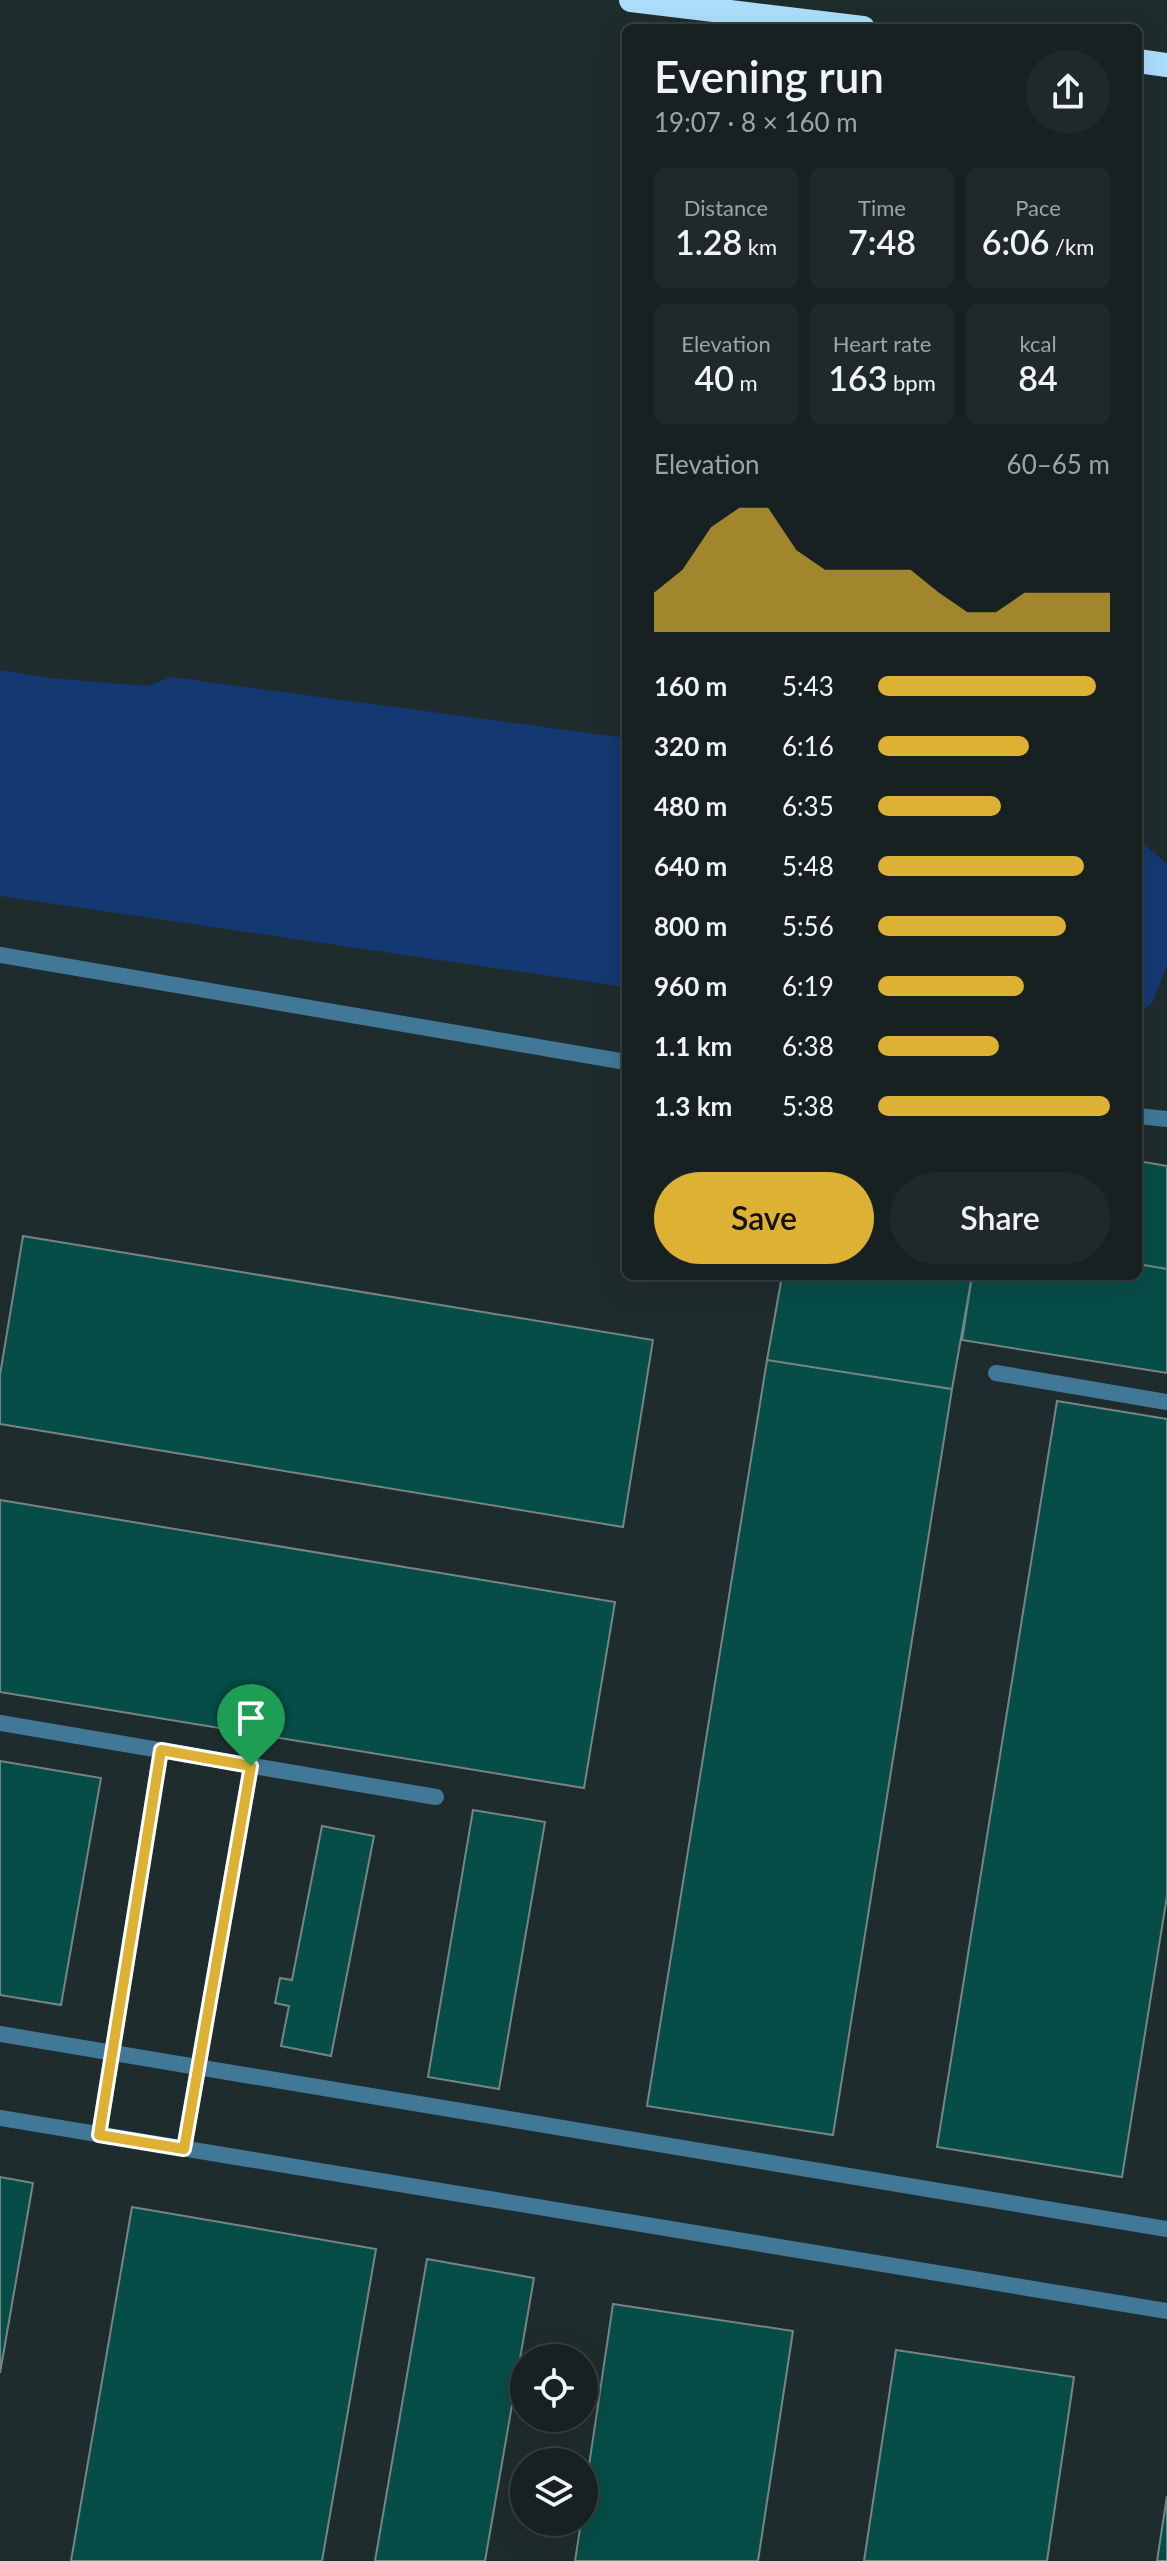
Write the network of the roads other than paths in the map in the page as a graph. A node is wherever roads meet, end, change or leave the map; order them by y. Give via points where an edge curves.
1 (631, 0) edge
2 (830, 24) edge
3 (1142, 62) edge
4 (1167, 65) edge
5 (0, 955) edge
6 (622, 1061) edge
7 (1142, 1116) edge
8 (1167, 1119) edge
9 (996, 1373) dead end
10 (1167, 1402) edge
11 (0, 1723) edge
12 (161, 1750) junction
13 (251, 1766) junction
14 (436, 1797) dead end
15 (0, 2034) edge
16 (113, 2053) junction
17 (199, 2067) junction
18 (0, 2118) edge
19 (99, 2135) junction
20 (184, 2149) junction
21 (1167, 2229) edge
22 (1167, 2311) edge

1 - 2 highway
3 - 4 highway
5 - 6 lane
7 - 8 lane
9 - 10 lane
11 - 12 lane
12 - 13 lane
12 - 16 lane
13 - 14 lane
13 - 17 lane
15 - 16 lane
16 - 17 lane
16 - 19 lane
17 - 20 lane
17 - 21 lane
18 - 19 lane
19 - 20 lane
20 - 22 lane

